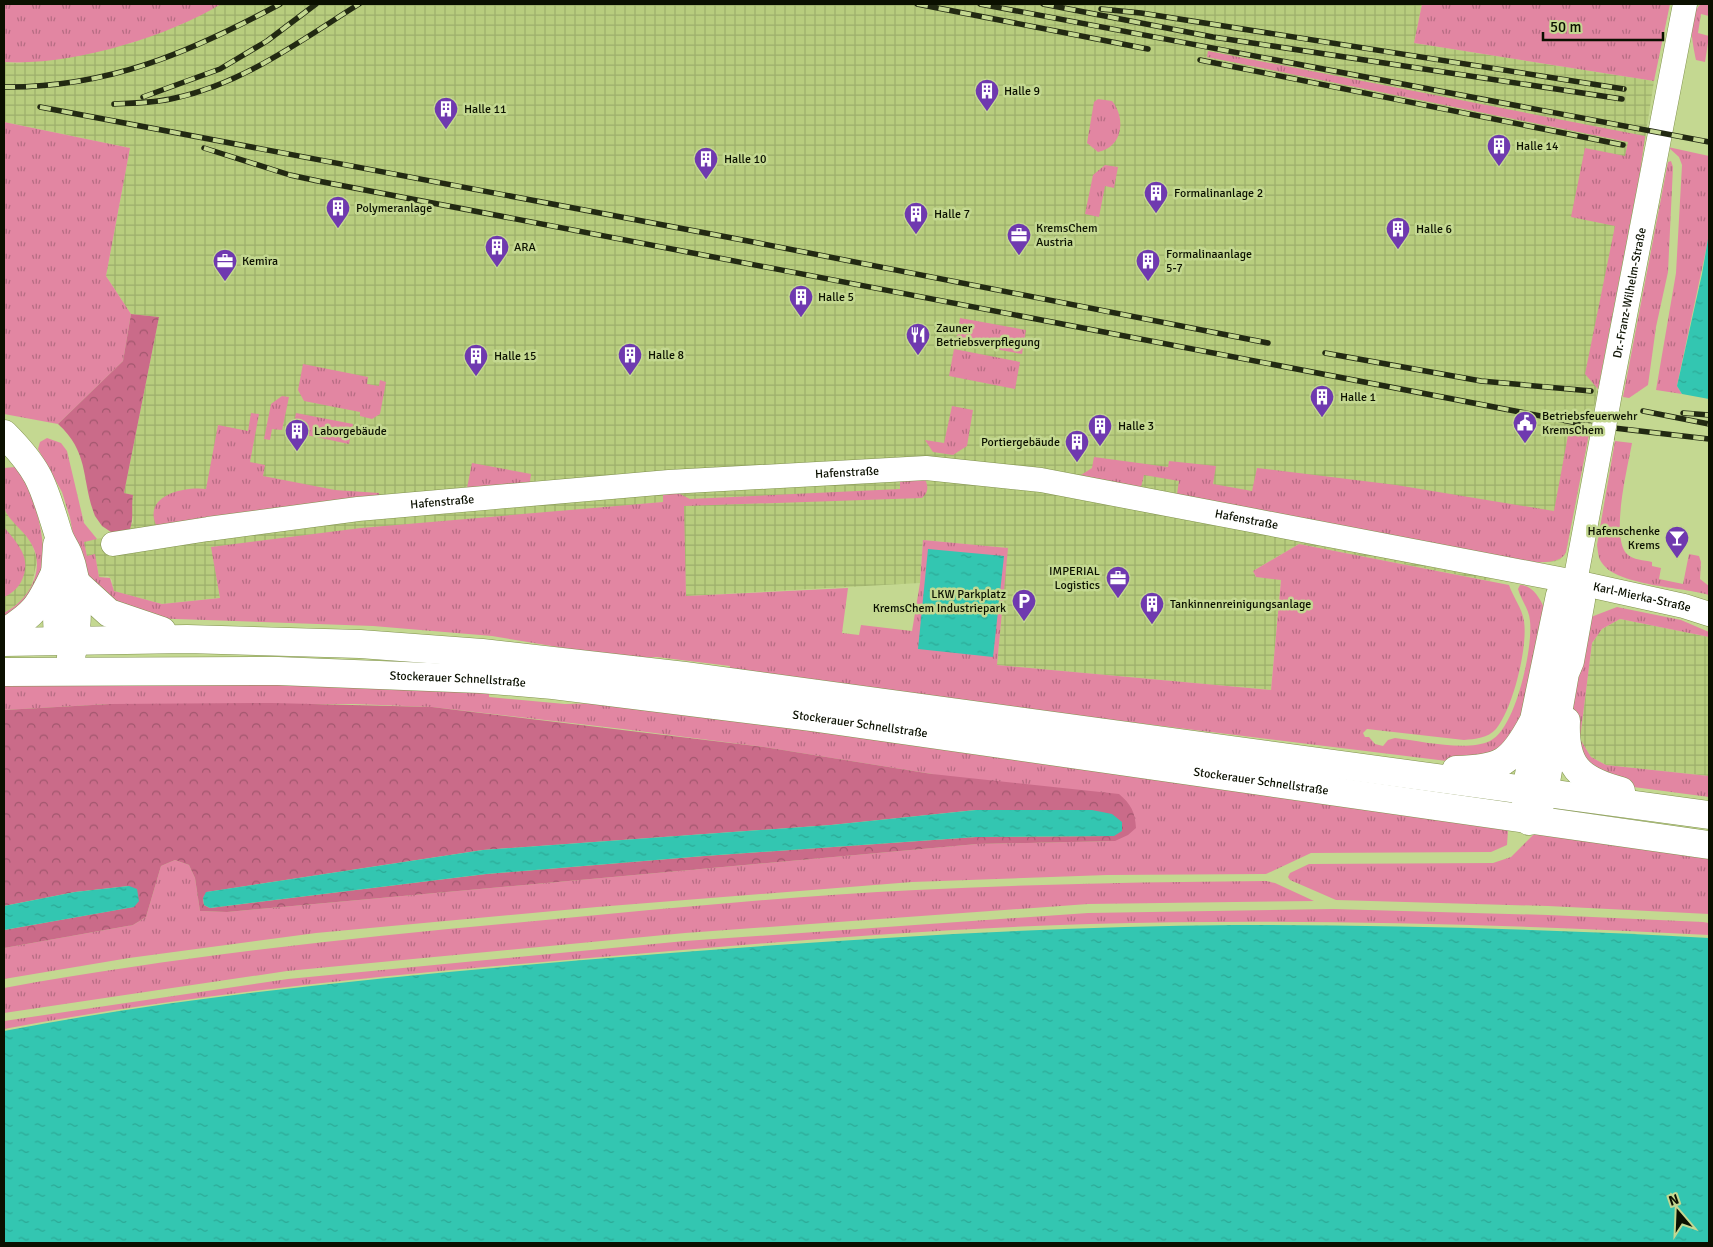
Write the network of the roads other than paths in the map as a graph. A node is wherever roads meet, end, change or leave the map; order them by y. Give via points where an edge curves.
1 (1685, 4) edge
2 (4, 434) edge
3 (112, 544) dead end
4 (65, 578) junction
5 (1575, 582) junction
6 (1709, 614) edge
7 (4, 633) edge
8 (187, 639) junction
9 (66, 640) junction
10 (4, 642) edge
11 (1570, 661) junction
12 (67, 670) junction
13 (4, 672) edge
14 (1534, 720) junction
15 (1386, 771) junction
16 (1535, 791) junction
17 (1707, 814) edge
18 (1529, 821) junction
19 (1709, 845) edge

1 - 5 street, Dr.-Franz-Wilhelm-Straße, bridge
2 - 4 highway via 27,457 41,481 51,505
3 - 5 street, Hafenstraße via 358,509 669,482 926,468 1041,480
4 - 7 highway via 38,608
4 - 8 highway via 109,613
4 - 9 highway
5 - 6 street, Karl-Mierka-Straße
5 - 11 highway via 1581,600
5 - 14 highway via 1560,595
8 - 9 highway, Stockerauer Schnellstraße
8 - 15 highway, Stockerauer Schnellstraße via 360,644 595,665
9 - 10 highway, Stockerauer Schnellstraße
9 - 12 highway
11 - 16 highway
11 - 17 highway via 1572,674 1565,740 1567,752 1580,772 1597,785
12 - 13 highway, Stockerauer Schnellstraße
12 - 18 highway, Stockerauer Schnellstraße via 288,672 553,685 871,726
14 - 15 highway via 1518,749 1494,766
14 - 16 highway
15 - 16 highway, Stockerauer Schnellstraße
16 - 17 highway, Stockerauer Schnellstraße
16 - 18 highway via 1539,807
18 - 19 highway, Stockerauer Schnellstraße

